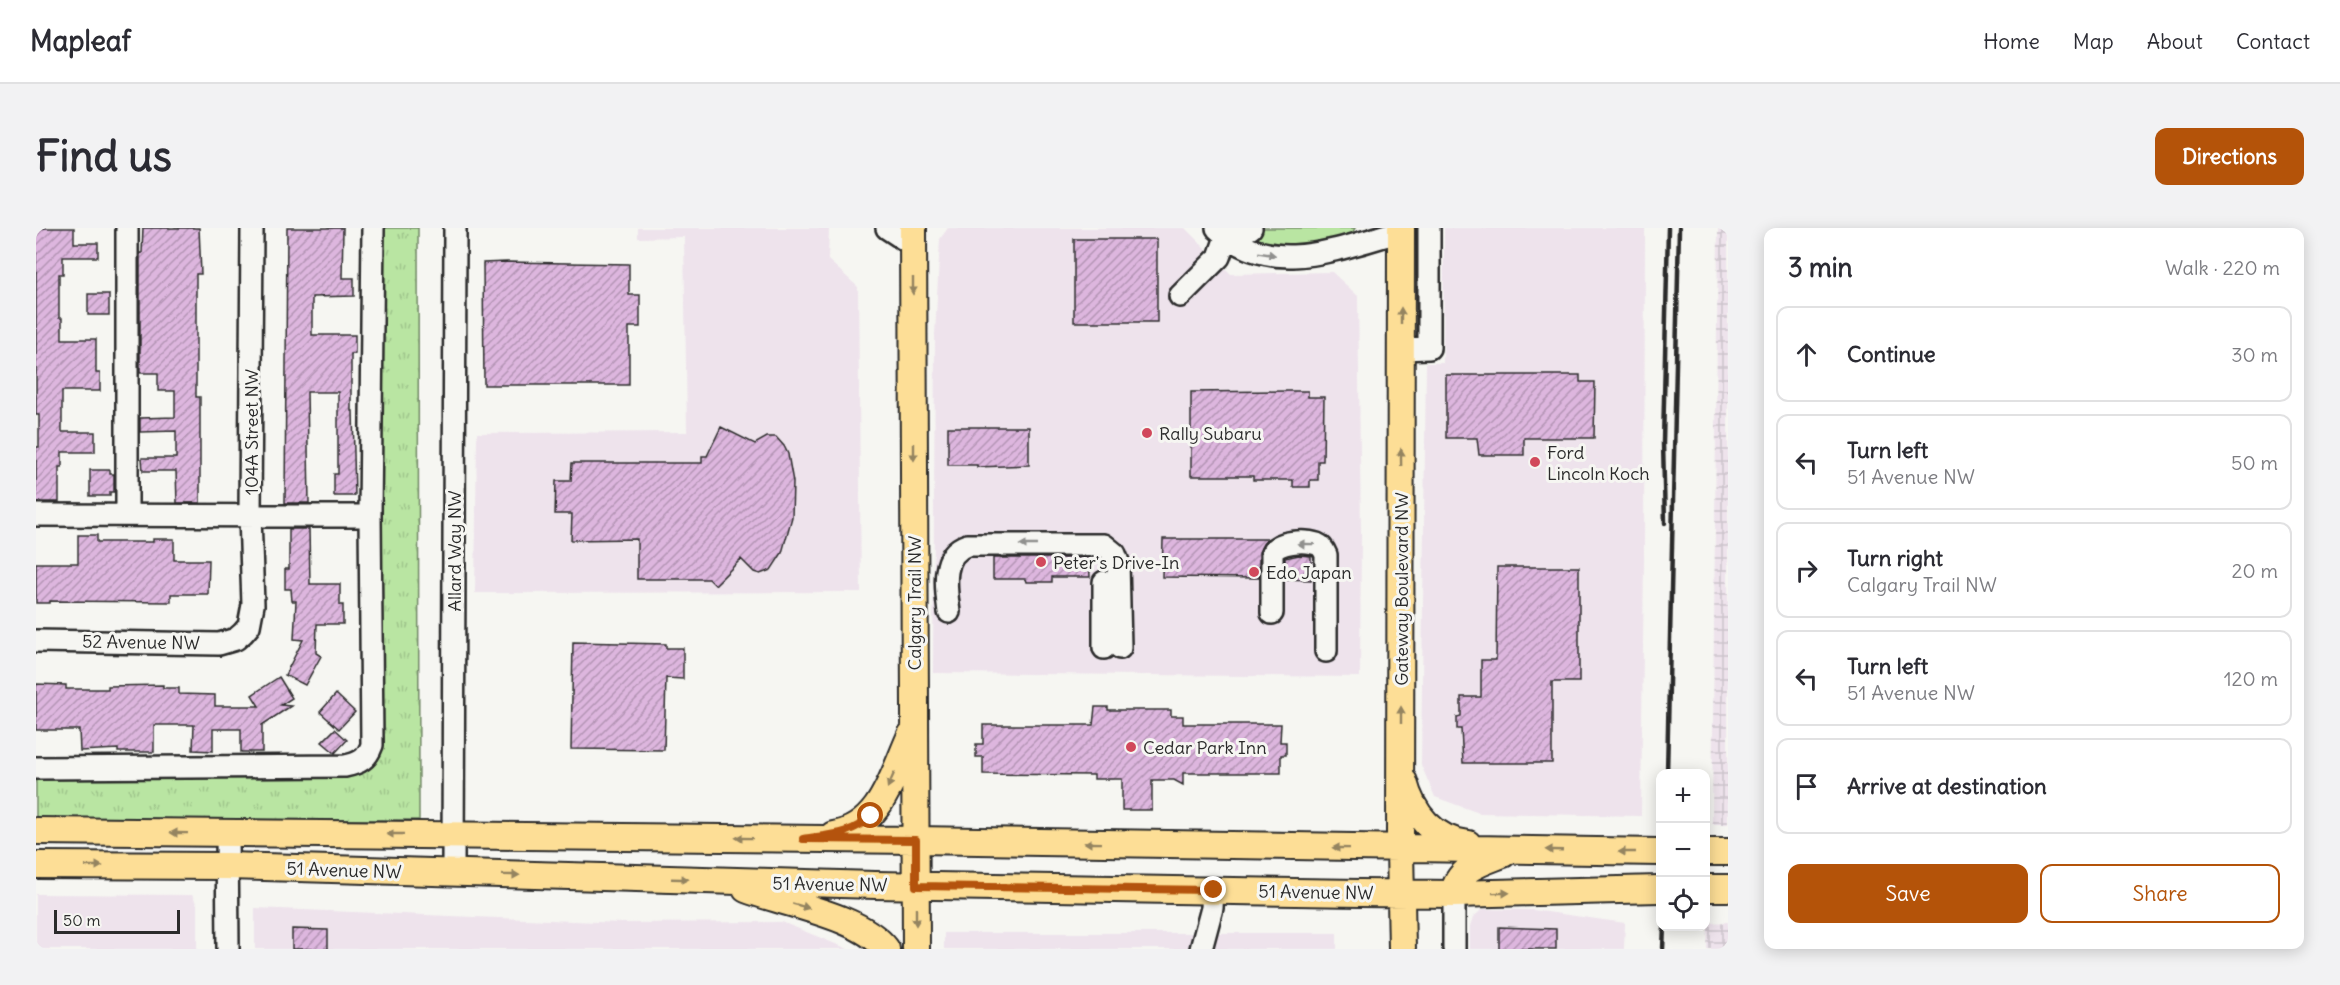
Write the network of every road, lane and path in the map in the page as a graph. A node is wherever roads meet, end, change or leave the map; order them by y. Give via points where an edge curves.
1 (127, 228) edge
2 (252, 228) edge
3 (373, 228) edge
4 (455, 228) edge
5 (887, 228) edge
6 (1251, 228) edge
7 (1429, 228) edge
8 (1400, 229) edge
9 (1221, 232) edge
10 (917, 239) edge
11 (1180, 296) dead end
12 (1401, 349) junction
13 (36, 515) edge
14 (127, 515) junction
15 (250, 515) junction
16 (370, 516) junction
17 (949, 612) dead end
18 (1272, 613) dead end
19 (243, 633) joint
20 (36, 641) edge
21 (1112, 648) dead end
22 (1326, 651) dead end
23 (915, 726) junction
24 (36, 768) edge
25 (1401, 773) junction
26 (36, 831) edge
27 (227, 833) junction
28 (453, 834) junction
29 (803, 839) junction
30 (916, 840) junction
31 (1400, 849) junction
32 (1514, 849) junction
33 (1656, 852) edge
34 (1710, 852) edge
35 (1728, 852) edge
36 (36, 865) edge
37 (227, 866) junction
38 (453, 873) junction
39 (726, 881) junction
40 (916, 886) junction
41 (1710, 888) edge
42 (1728, 888) edge
43 (1656, 889) edge
44 (1214, 890) junction
45 (1401, 894) junction
46 (1454, 894) junction
47 (228, 949) edge
48 (886, 949) edge
49 (916, 949) edge
50 (1202, 949) edge
51 (1402, 949) edge
52 (1455, 949) edge

1 - 14 street
2 - 15 street, 104A Street NW
3 - 16 street
4 - 28 street, Allard Way NW
5 - 10 street, Calgary Trail NW
6 - 9 street via 1237,235
7 - 12 street via 1429,348
9 -> 8 street via 1255,252 1293,256 1326,252
12 -> 8 main road, Gateway Boulevard NW
9 - 11 street via 1220,257
10 -> 23 main road, Calgary Trail NW
25 -> 12 main road, Gateway Boulevard NW
13 - 14 street
14 - 15 street
15 - 16 street
15 - 19 street, 104A Street NW via 253,605 249,626
16 - 24 street via 372,745 359,763
21 -> 17 street via 1118,562 1104,545 960,547 948,560
22 -> 18 street via 1326,555 1316,544 1282,543 1275,547
19 - 20 street, 52 Avenue NW via 219,644
23 -> 29 main road via 870,817 845,833
23 - 30 main road, Calgary Trail NW
25 - 31 main road, Gateway Boulevard NW
25 - 32 main road via 1409,802 1433,830 1461,843
27 -> 26 main road, 51 Avenue NW
28 -> 27 main road, 51 Avenue NW
27 - 37 street
29 -> 28 main road, 51 Avenue NW
28 - 38 street, Allard Way NW
29 - 30 main road, 51 Avenue NW
31 -> 30 main road, 51 Avenue NW
30 - 40 main road, Calgary Trail NW
31 - 32 main road, 51 Avenue NW
31 - 45 main road, Gateway Boulevard NW
33 -> 32 main road, 51 Avenue NW
32 - 46 main road via 1465,872 1457,881
34 - 35 main road
36 -> 37 main road, 51 Avenue NW
37 - 38 main road, 51 Avenue NW
37 - 47 street
38 -> 39 main road, 51 Avenue NW
39 - 40 main road, 51 Avenue NW
39 -> 48 main road via 856,926
40 - 44 main road, 51 Avenue NW
40 -> 49 main road, Calgary Trail NW
41 - 42 main road
46 -> 43 main road, 51 Avenue NW
44 - 45 main road, 51 Avenue NW
44 - 50 street
45 - 46 main road, 51 Avenue NW
45 - 51 main road, Gateway Boulevard NW
46 - 52 street

